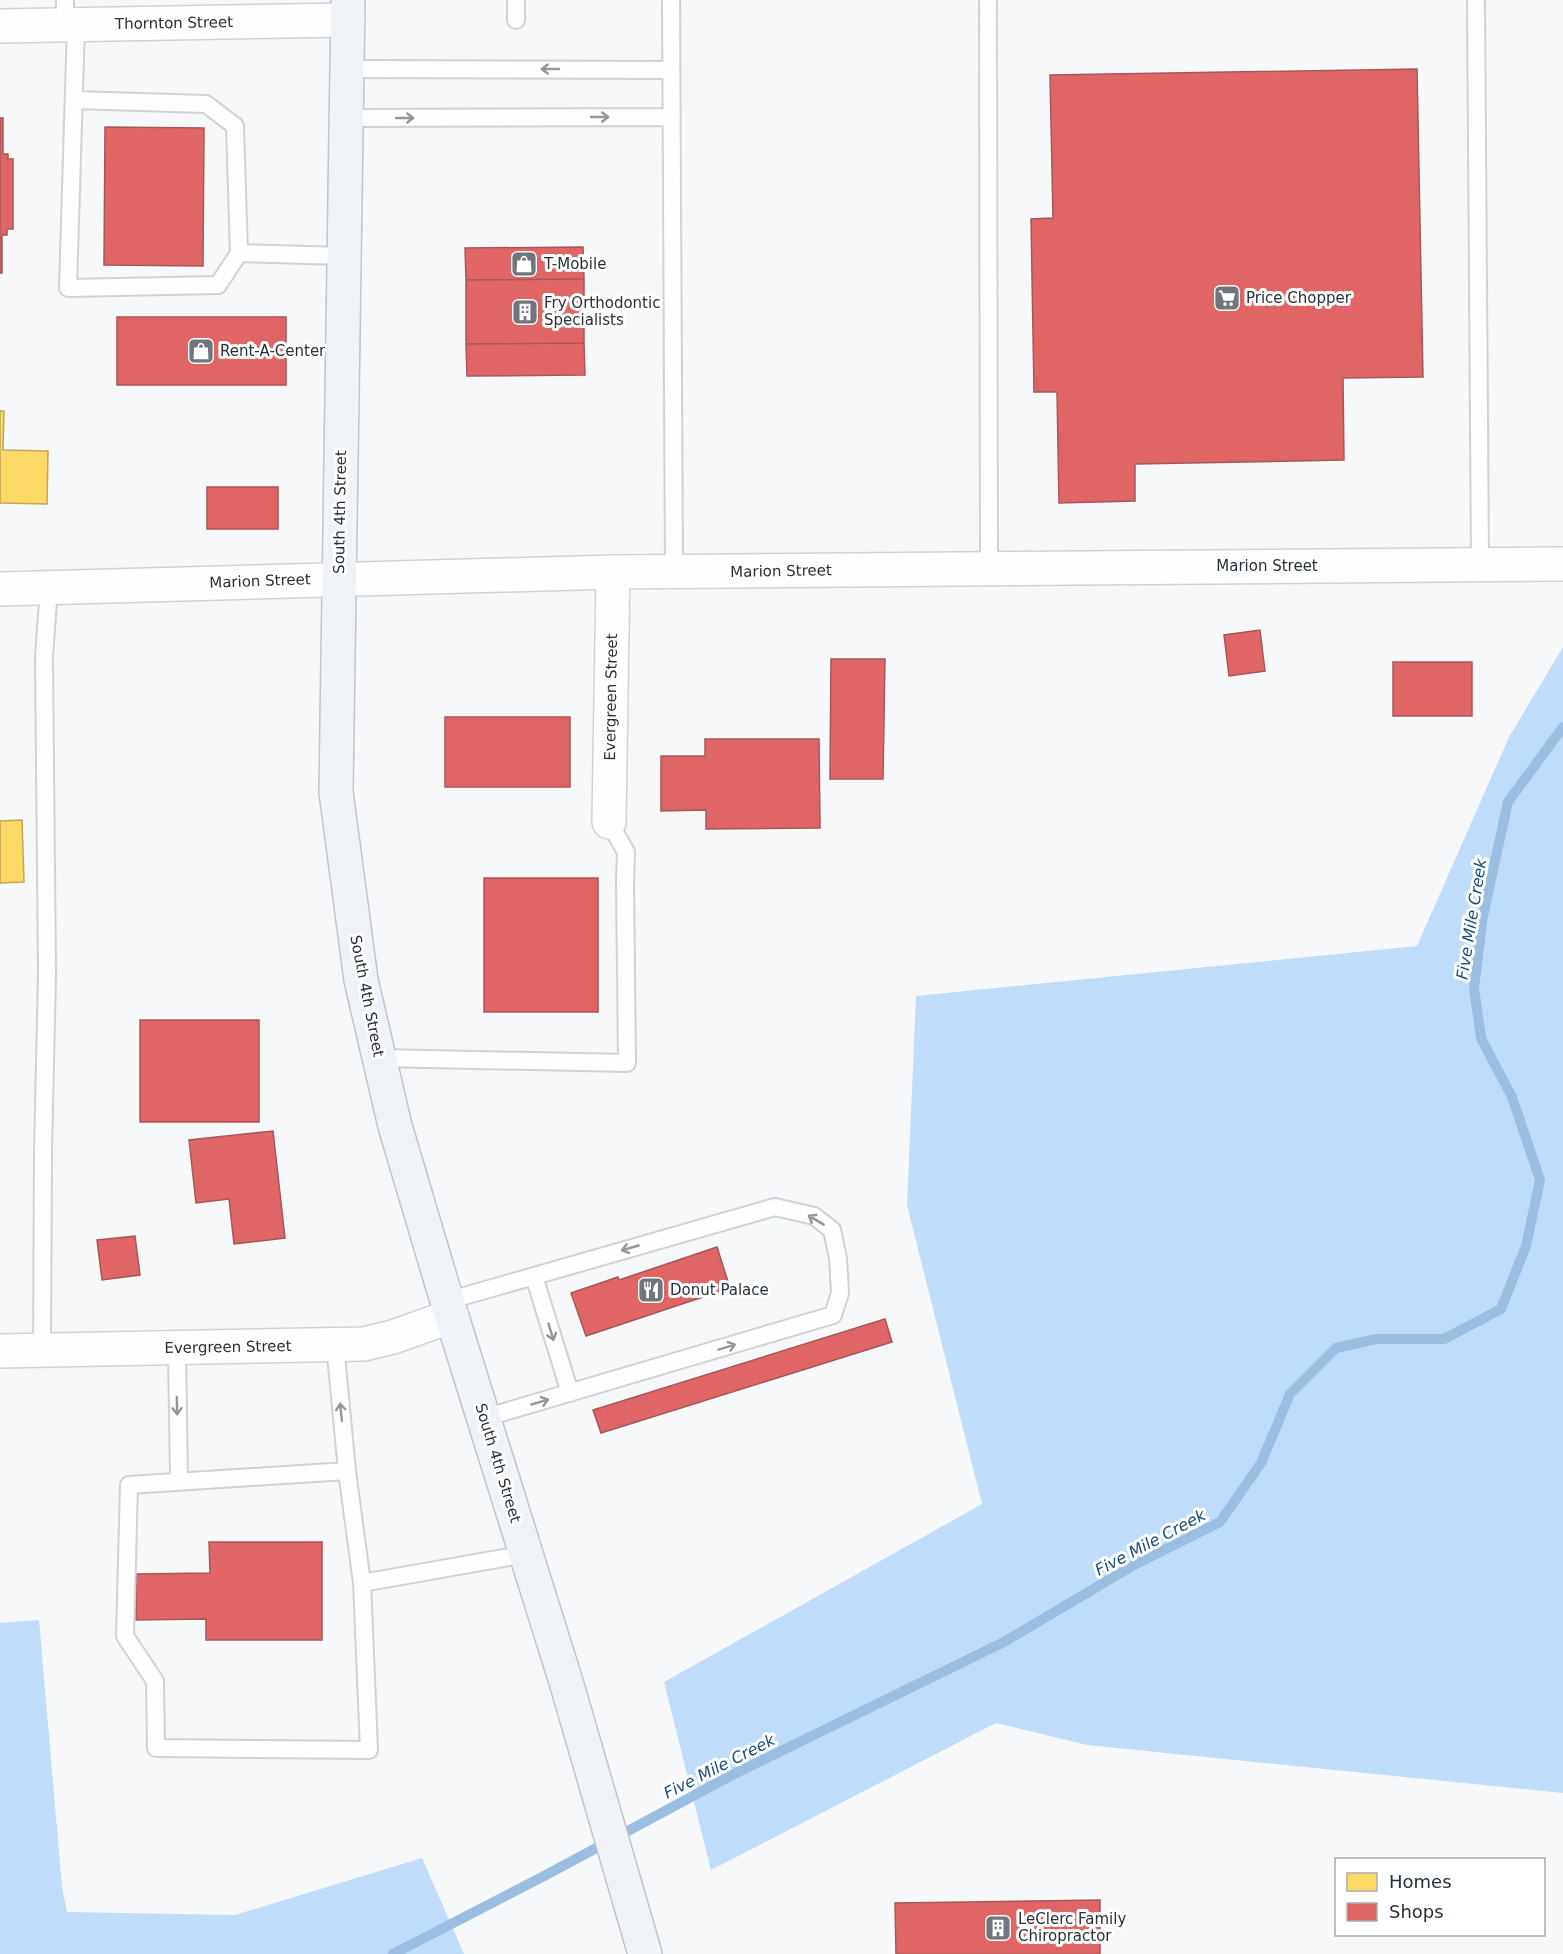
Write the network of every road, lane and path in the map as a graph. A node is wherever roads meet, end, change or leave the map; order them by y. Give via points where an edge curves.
1 (516, 0) edge
2 (671, 0) edge
3 (988, 0) edge
4 (1476, 0) edge
5 (348, 10) edge
6 (69, 16) edge
7 (516, 20) dead end
8 (0, 26) edge
9 (347, 69) junction
10 (671, 70) junction
11 (74, 100) junction
12 (672, 117) junction
13 (346, 118) junction
14 (239, 253) junction
15 (344, 256) junction
16 (1480, 564) junction
17 (1563, 564) edge
18 (989, 569) junction
19 (613, 572) junction
20 (674, 572) junction
21 (338, 579) junction
22 (49, 588) junction
23 (0, 589) edge
24 (609, 822) joint
25 (379, 1058) junction
26 (534, 1276) junction
27 (449, 1308) junction
28 (335, 1344) junction
29 (177, 1348) junction
30 (42, 1350) junction
31 (0, 1351) edge
32 (570, 1393) junction
33 (484, 1418) junction
34 (347, 1471) junction
35 (178, 1481) junction
36 (526, 1554) junction
37 (362, 1583) junction
38 (645, 1954) edge

1 - 7 lane
2 - 10 lane
3 - 18 lane
4 - 16 lane
5 - 6 street, Thornton Street
5 - 9 highway, South 4th Street
6 - 8 street, Thornton Street
6 - 11 lane
10 -> 9 lane
9 - 13 highway, South 4th Street
10 - 12 lane
11 - 14 lane via 206,105 235,126
11 - 14 lane via 68,288 218,285
13 -> 12 lane
12 - 20 lane
13 - 15 highway, South 4th Street
14 - 15 lane
15 - 21 highway, South 4th Street
16 - 17 street, Marion Street
16 - 18 street, Marion Street
18 - 20 street, Marion Street
19 - 20 street, Marion Street
19 - 21 street, Marion Street
19 - 24 street, Evergreen Street
21 - 22 street, Marion Street
21 - 25 highway, South 4th Street via 336,792 362,980
22 - 23 street, Marion Street
22 - 30 lane via 44,656 47,974
24 - 25 lane via 627,852 627,1063
25 - 27 highway, South 4th Street
26 - 27 lane
26 -> 32 lane
32 -> 26 lane via 832,1315 840,1293 832,1230 814,1216 775,1207
27 - 28 street, Evergreen Street via 393,1337 364,1344
27 - 33 highway, South 4th Street
28 - 29 street, Evergreen Street
34 -> 28 lane
29 - 30 street, Evergreen Street
29 -> 35 lane
30 - 31 street, Evergreen Street
33 -> 32 lane
33 - 36 highway, South 4th Street
34 - 35 lane
34 - 37 lane
35 - 37 lane via 129,1485 125,1636 155,1680 156,1749 369,1750
36 - 37 lane
36 - 38 highway, South 4th Street

